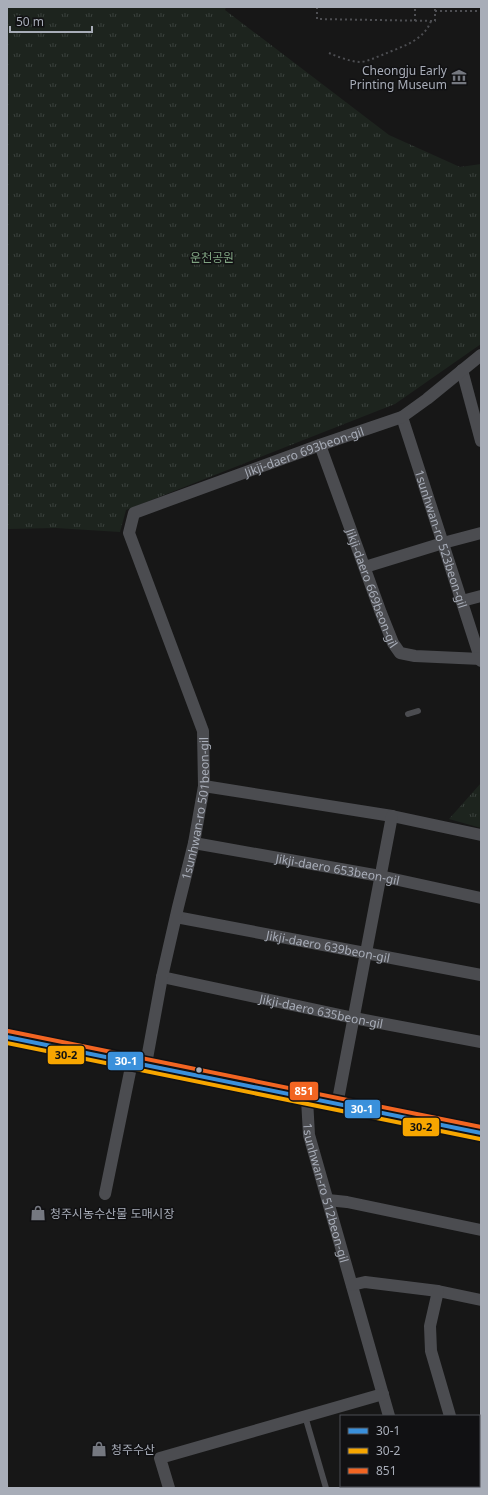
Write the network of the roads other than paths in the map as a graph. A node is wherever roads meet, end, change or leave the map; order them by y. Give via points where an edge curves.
1 (481, 355) edge
2 (462, 370) junction
3 (402, 417) junction
4 (481, 441) edge
5 (320, 445) junction
6 (134, 513) joint
7 (481, 533) edge
8 (443, 543) junction
9 (365, 567) junction
10 (481, 596) edge
11 (462, 601) junction
12 (481, 660) edge
13 (418, 711) dead end
14 (408, 714) dead end
15 (204, 786) junction
16 (392, 816) junction
17 (481, 836) edge
18 (194, 843) junction
19 (380, 876) junction
20 (481, 898) edge
21 (176, 917) junction
22 (366, 952) junction
23 (481, 975) edge
24 (162, 977) junction
25 (354, 1018) junction
26 (7, 1037) edge
27 (481, 1042) edge
28 (139, 1063) junction
29 (308, 1099) junction
30 (337, 1105) junction
31 (481, 1133) edge
32 (105, 1194) dead end
33 (328, 1200) junction
34 (481, 1230) edge
35 (352, 1285) junction
36 (438, 1291) junction
37 (481, 1300) edge
38 (383, 1394) junction
39 (390, 1415) edge
40 (450, 1415) edge
41 (305, 1416) junction
42 (168, 1488) edge
43 (326, 1488) edge

1 - 2 street, Jikji-daero 693beon-gil
2 - 3 street, Jikji-daero 693beon-gil
2 - 4 street
3 - 5 street, Jikji-daero 693beon-gil
3 - 8 street, 1sunhwan-ro 523beon-gil
5 - 6 street, Jikji-daero 693beon-gil
5 - 9 street, Jikji-daero 669beon-gil
6 - 15 street, 1sunhwan-ro 501beon-gil via 129,533 204,731
7 - 8 street
8 - 9 street
8 - 11 street, 1sunhwan-ro 523beon-gil
9 - 12 street, Jikji-daero 669beon-gil via 393,643 400,653
10 - 11 street
11 - 12 street, 1sunhwan-ro 523beon-gil
13 - 14 lane
15 - 16 street
15 - 18 street, 1sunhwan-ro 501beon-gil
16 - 17 street
16 - 19 street
18 - 19 street, Jikji-daero 653beon-gil
18 - 21 street, 1sunhwan-ro 501beon-gil
19 - 20 street, Jikji-daero 653beon-gil
19 - 22 street
21 - 22 street, Jikji-daero 639beon-gil
21 - 24 street, 1sunhwan-ro 501beon-gil
22 - 23 street, Jikji-daero 639beon-gil
22 - 25 street
24 - 25 street, Jikji-daero 635beon-gil
24 - 28 street, 1sunhwan-ro 501beon-gil
25 - 27 street, Jikji-daero 635beon-gil
25 - 30 street
26 - 28 street
28 - 29 street
28 - 32 street, 1sunhwan-ro 501beon-gil
29 - 30 street
29 - 33 street, 1sunhwan-ro 512beon-gil via 309,1135
30 - 31 street
33 - 34 street
33 - 35 street, 1sunhwan-ro 512beon-gil
35 - 36 street via 365,1282
35 - 38 street, 1sunhwan-ro 512beon-gil
36 - 37 street
36 - 40 street via 430,1326 431,1351
38 - 39 street, 1sunhwan-ro 512beon-gil
38 - 41 street
41 - 42 street via 160,1458
41 - 43 lane

